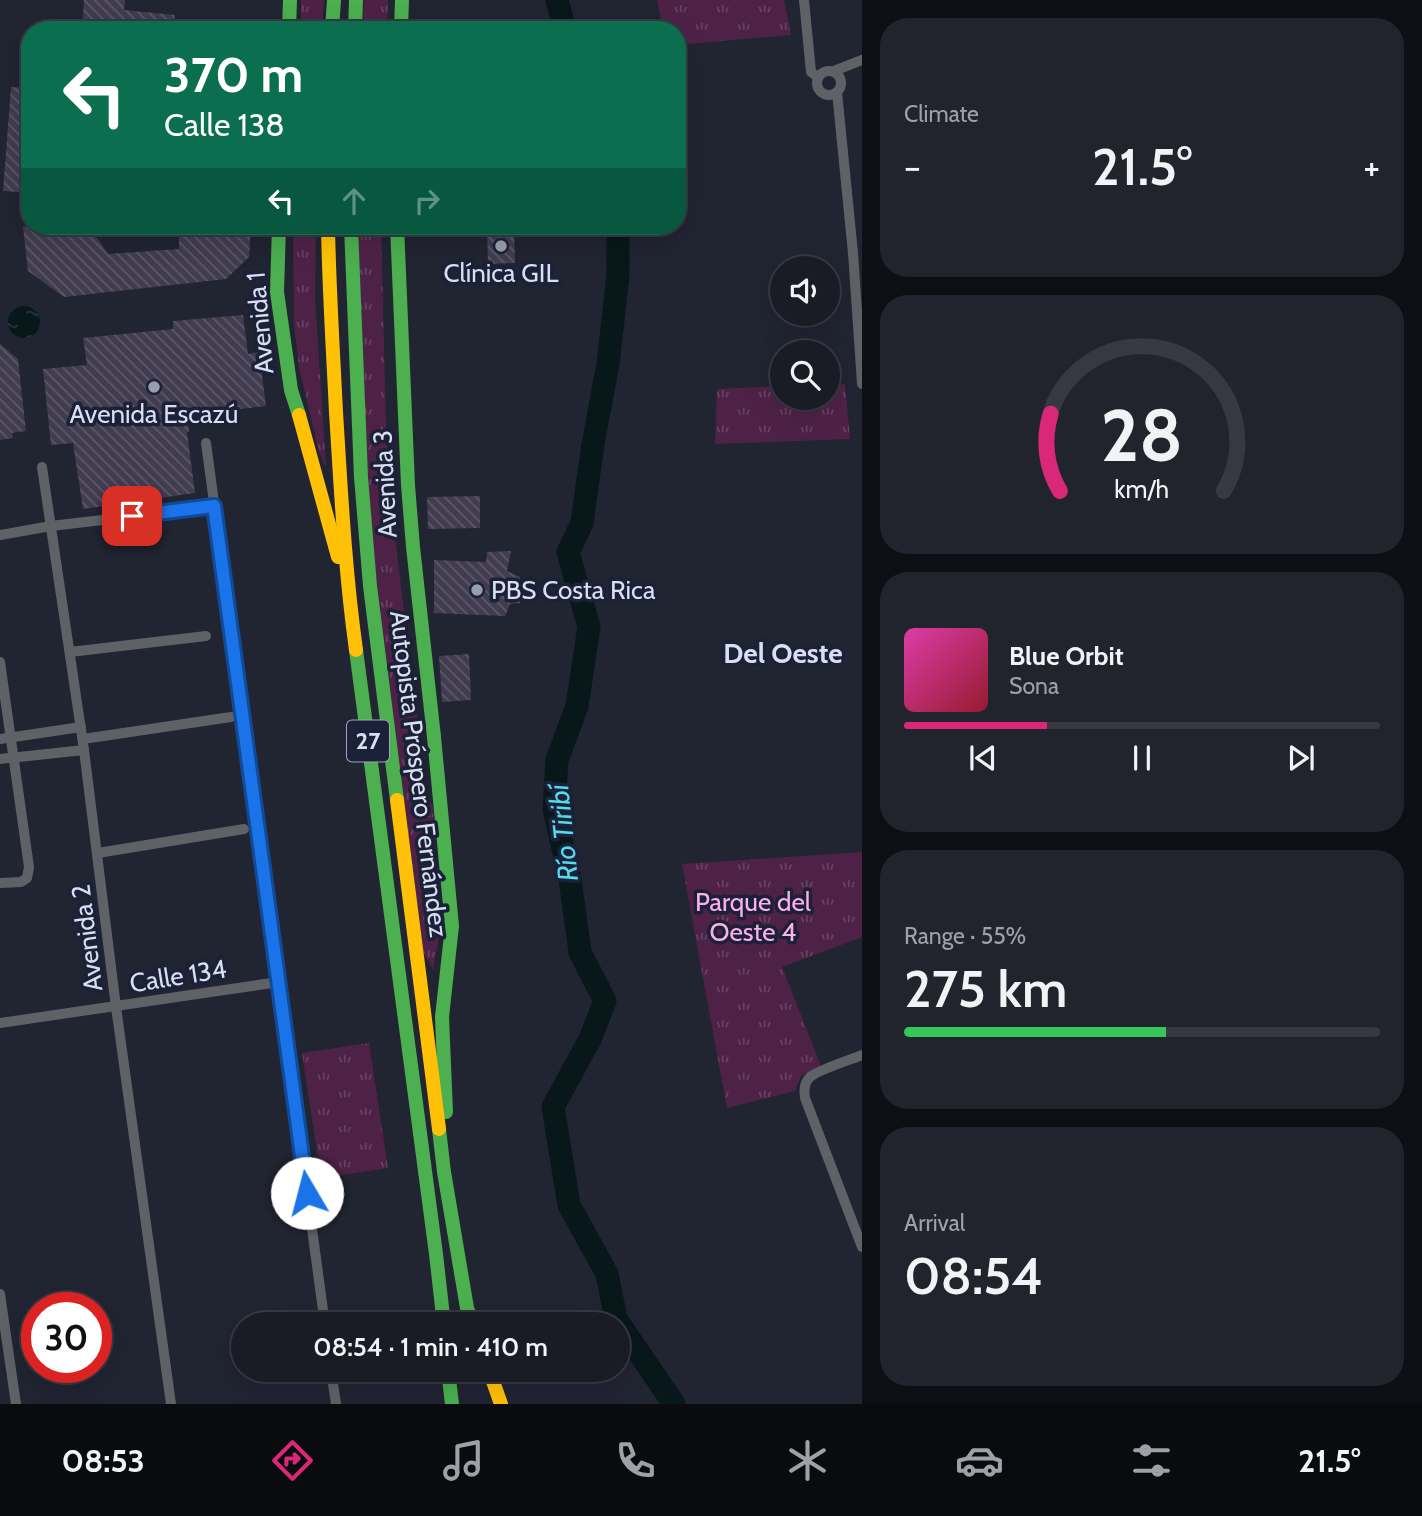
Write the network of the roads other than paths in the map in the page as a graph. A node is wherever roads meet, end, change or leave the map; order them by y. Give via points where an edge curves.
1 (290, 0) edge
2 (334, 0) edge
3 (356, 0) edge
4 (402, 0) edge
5 (804, 0) edge
6 (289, 21) edge
7 (333, 21) edge
8 (355, 21) edge
9 (401, 21) edge
10 (862, 60) edge
11 (834, 71) junction
12 (818, 77) junction
13 (837, 92) junction
14 (279, 235) edge
15 (328, 235) edge
16 (351, 235) edge
17 (397, 235) edge
18 (858, 251) edge
19 (862, 384) edge
20 (206, 443) dead end
21 (42, 467) dead end
22 (214, 506) junction
23 (51, 526) junction
24 (0, 535) edge
25 (349, 598) junction
26 (206, 636) dead end
27 (70, 652) junction
28 (0, 662) edge
29 (231, 717) dead end
30 (81, 727) junction
31 (5, 738) edge
32 (83, 744) junction
33 (14, 758) junction
34 (0, 759) edge
35 (244, 830) dead end
36 (98, 853) junction
37 (0, 883) edge
38 (279, 982) junction
39 (116, 1007) junction
40 (0, 1023) edge
41 (862, 1055) edge
42 (444, 1172) junction
43 (862, 1247) edge
44 (0, 1294) edge
45 (323, 1312) edge
46 (443, 1312) edge
47 (468, 1312) edge
48 (333, 1382) edge
49 (449, 1382) edge
50 (493, 1382) edge
51 (16, 1404) edge
52 (171, 1404) edge
53 (336, 1404) edge
54 (452, 1404) edge
55 (501, 1404) edge

1 - 6 main road
2 - 7 main road
3 - 8 main road
4 - 9 main road
5 - 12 street via 811,72
10 - 11 street
11 - 12 street
11 - 13 street via 841,81
12 - 13 street via 821,92
13 - 18 street
14 - 25 main road, Avenida 1 via 277,292 291,390
15 - 25 main road, Autopista Próspero Fernández / 27
16 - 42 main road, Autopista Próspero Fernández / 27 via 360,477 370,586
17 - 42 main road, Avenida 3 via 413,547 452,926 442,1017
18 - 19 street
20 - 22 street
21 - 23 street, Avenida 2
22 - 23 street
22 - 38 street
23 - 24 street
23 - 27 street, Avenida 2
25 - 46 main road, Autopista Próspero Fernández / 27
26 - 27 street
27 - 30 street, Avenida 2
28 - 31 street
29 - 32 street
30 - 31 street
30 - 32 street, Avenida 2
31 - 33 street
32 - 33 street
32 - 36 street, Avenida 2
33 - 34 street
33 - 37 street via 29,867 21,882
35 - 36 street
36 - 39 street, Avenida 2
38 - 39 street, Calle 134
38 - 45 street
39 - 40 street, Calle 134
39 - 52 street, Avenida 2
41 - 43 street via 810,1077 804,1090
42 - 47 main road, Autopista Próspero Fernández / 27
44 - 51 street
48 - 53 street
49 - 54 main road
50 - 55 main road

